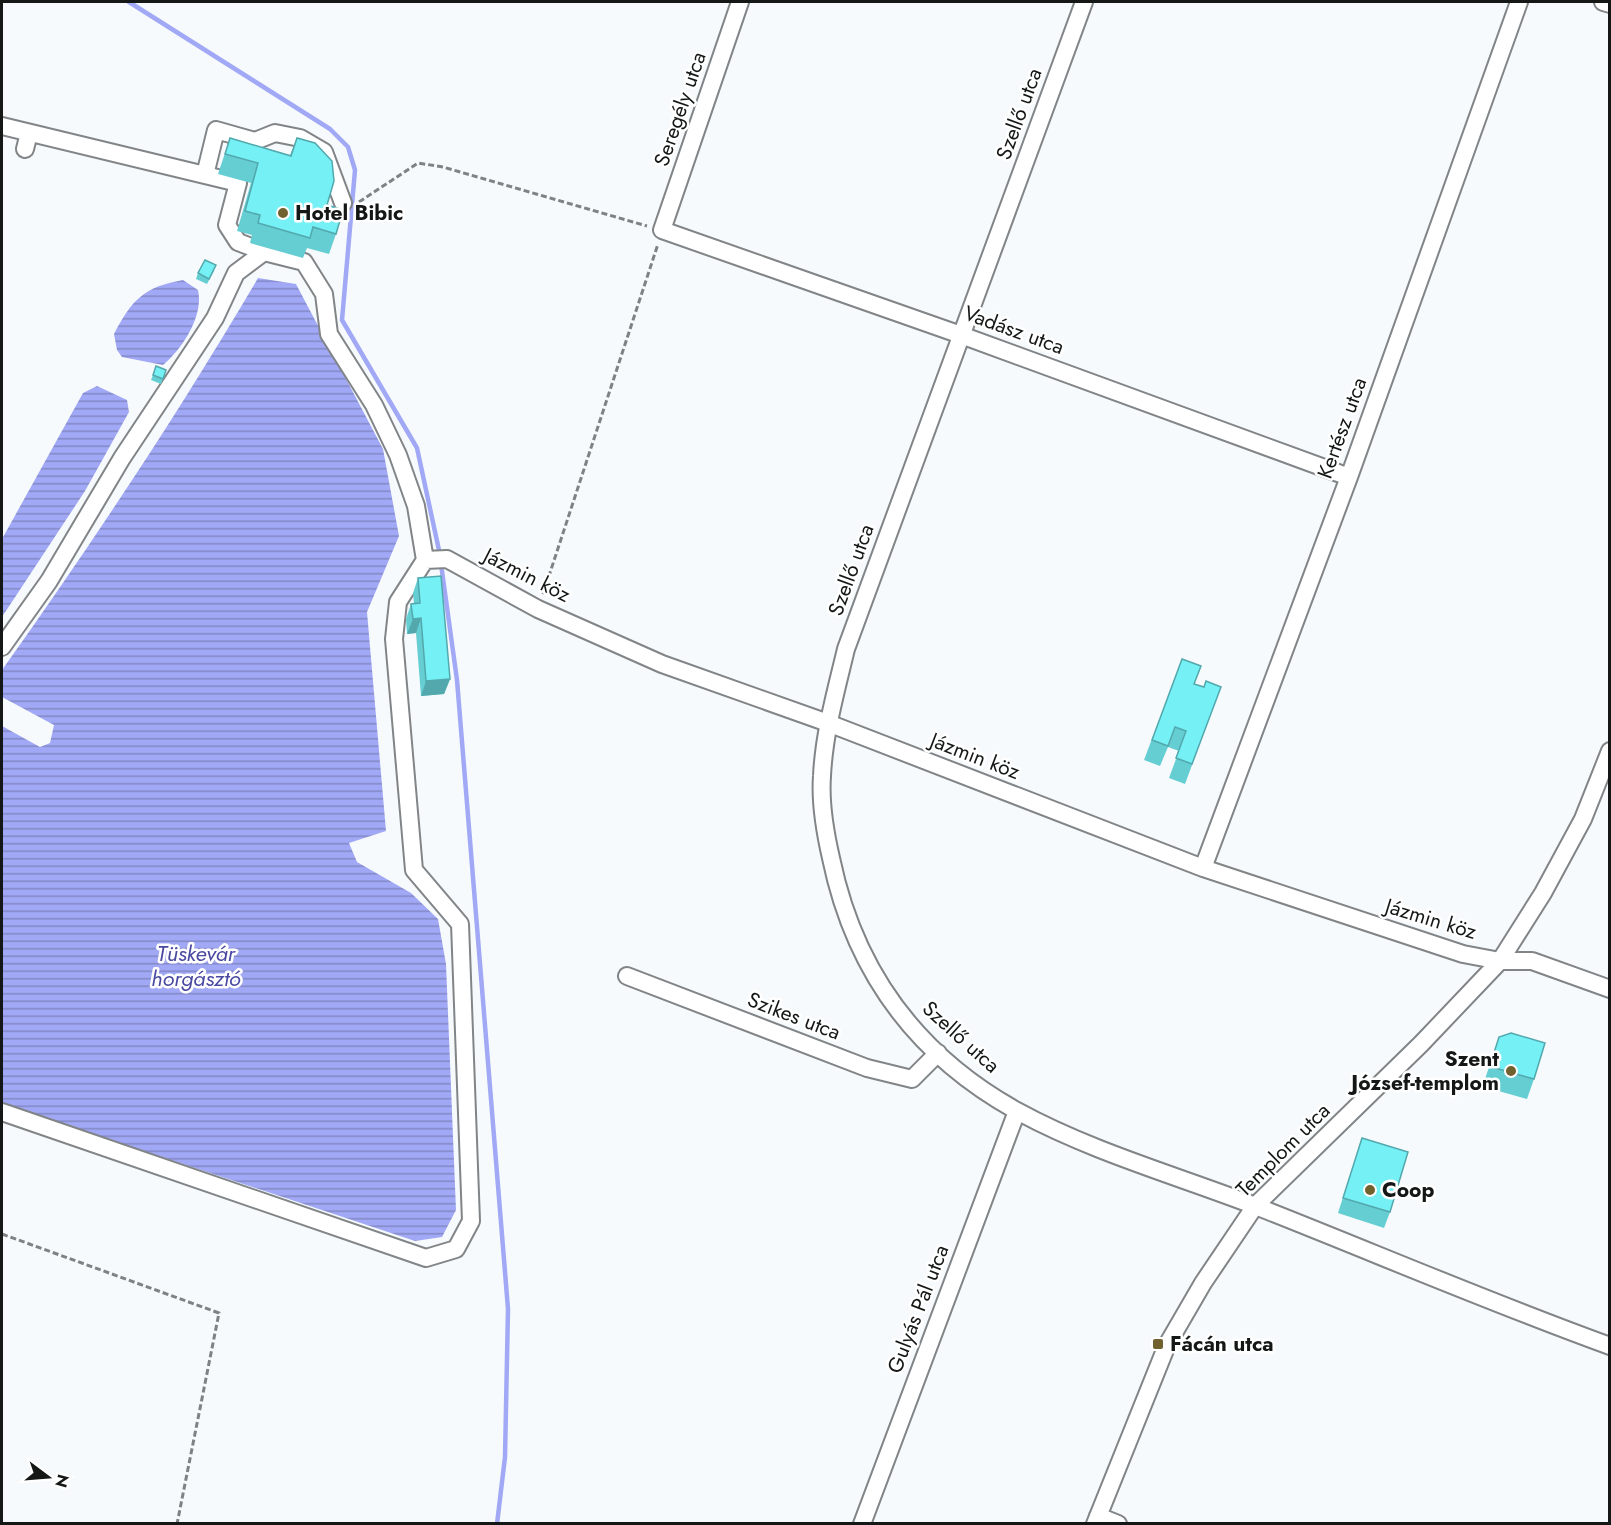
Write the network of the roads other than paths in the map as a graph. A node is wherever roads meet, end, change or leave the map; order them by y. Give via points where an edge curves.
1 (740, 2) edge
2 (1084, 2) edge
3 (1519, 2) edge
4 (1603, 2) edge
5 (1610, 4) edge
6 (2, 126) edge
7 (205, 175) junction
8 (350, 203) road end
9 (662, 230) joint
10 (264, 252) junction
11 (961, 335) junction
12 (1349, 477) junction
13 (426, 560) junction
14 (2, 647) edge
15 (828, 723) junction
16 (1610, 751) edge
17 (1203, 868) junction
18 (1500, 961) junction
19 (627, 976) dead end
20 (1610, 989) edge
21 (938, 1053) junction
22 (1017, 1111) junction
23 (2, 1113) edge
24 (1256, 1206) junction
25 (1610, 1346) edge
26 (1096, 1520) edge
27 (862, 1524) edge
28 (1118, 1524) edge

1 - 9 street, Seregély utca
2 - 11 street, Szellő utca
3 - 12 street, Kertész utca
4 - 5 street
6 - 7 street via 27,141
7 - 8 street via 216,130 255,141 274,133 324,152
7 - 10 street via 238,183 227,225 238,242
9 - 11 street, Vadász utca
10 - 13 street via 304,262 324,294 329,334 374,405 398,455 416,506
10 - 14 street via 236,273 215,318 122,458 49,581
11 - 12 street, Vadász utca
11 - 15 street, Szellő utca via 846,649
12 - 17 street, Kertész utca
13 - 15 street, Jázmin köz via 447,559 538,609 662,664
13 - 23 street via 398,602 394,639 414,870 460,924 471,1221 456,1249 426,1258
15 - 17 street, Jázmin köz
15 - 21 street, Szellő utca via 821,778 826,837 838,896 875,980 916,1033
16 - 18 street, Templom utca via 1583,819
17 - 18 street, Jázmin köz via 1420,941
18 - 20 street, Jázmin köz via 1532,961
18 - 24 street, Templom utca
19 - 21 street, Szikes utca via 867,1068 912,1079
21 - 22 street, Szellő utca via 966,1079
22 - 24 street via 1083,1142
22 - 27 street, Gulyás Pál utca
24 - 25 street via 1520,1314
24 - 26 street, Templom utca via 1203,1283 1167,1345
26 - 28 street

